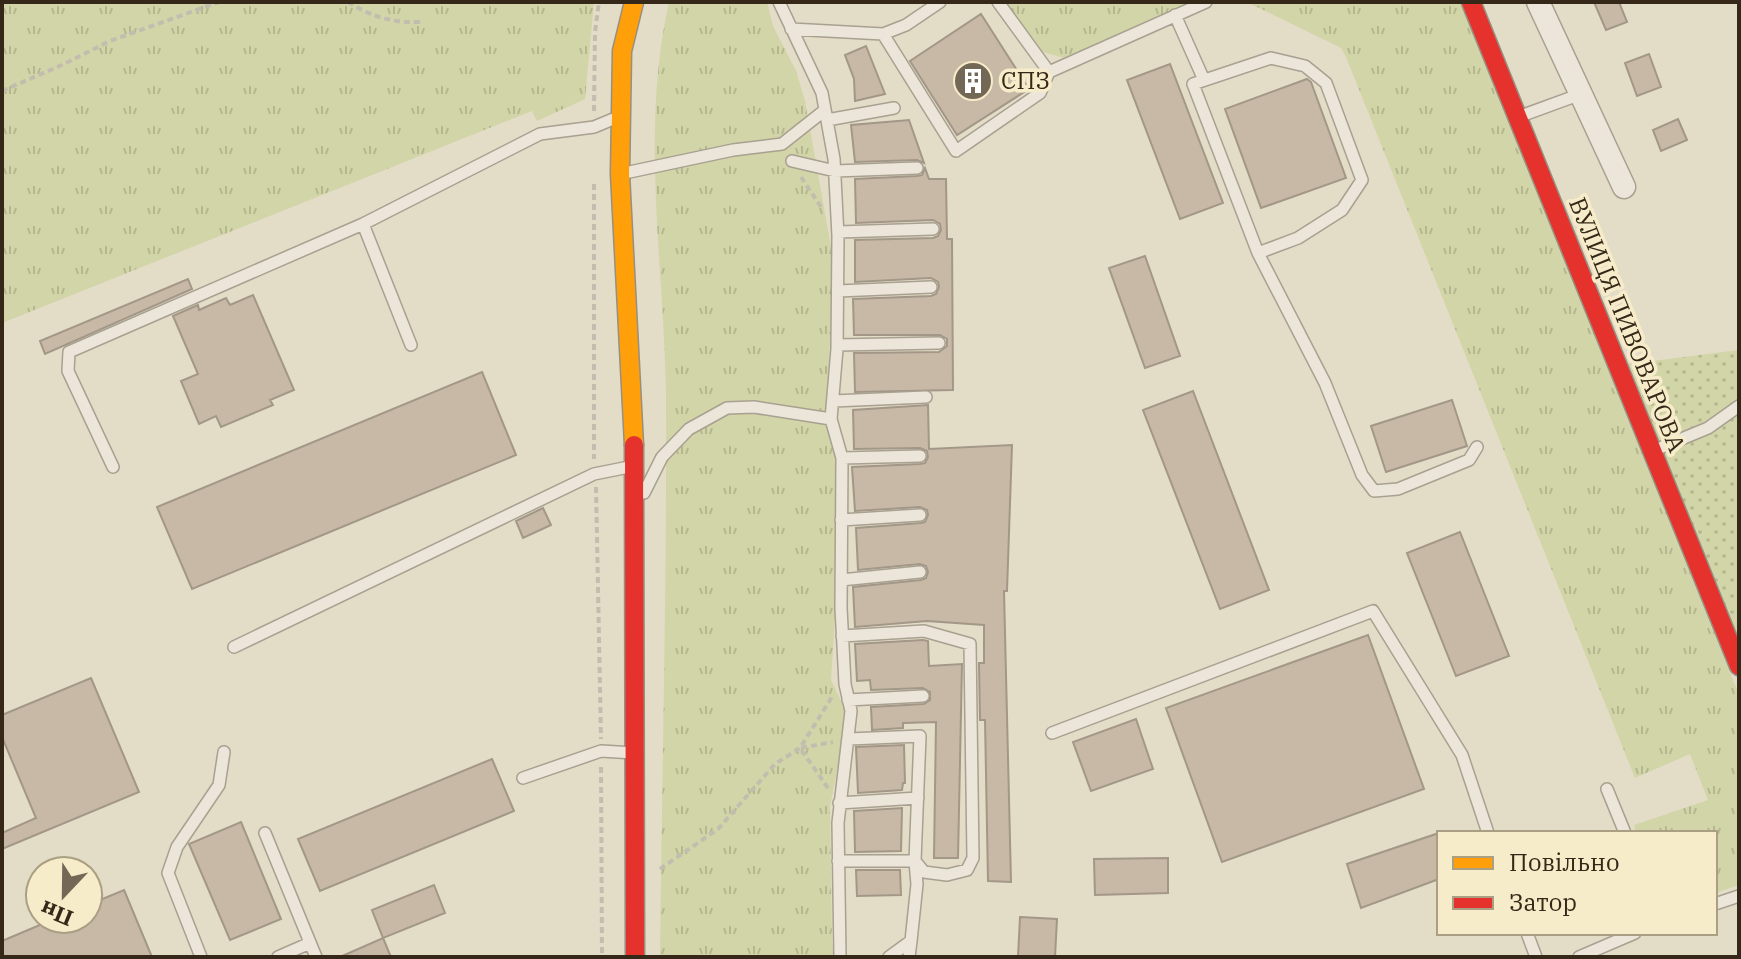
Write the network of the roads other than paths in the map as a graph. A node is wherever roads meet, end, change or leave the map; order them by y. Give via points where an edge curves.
1 (634, 2) edge
2 (779, 2) edge
3 (940, 2) edge
4 (998, 2) edge
5 (1206, 2) edge
6 (1471, 2) edge
7 (1538, 2) edge
8 (1175, 15) junction
9 (791, 29) junction
10 (883, 34) junction
11 (1049, 72) junction
12 (1204, 80) junction
13 (1581, 94) junction
14 (894, 108) dead end
15 (622, 115) junction
16 (826, 115) junction
17 (1517, 118) junction
18 (792, 161) road end
19 (917, 168) dead end
20 (835, 171) junction
21 (620, 174) junction
22 (1624, 187) dead end
23 (363, 224) junction
24 (933, 229) dead end
25 (838, 232) junction
26 (1258, 253) junction
27 (931, 287) dead end
28 (838, 291) junction
29 (939, 343) dead end
30 (411, 345) dead end
31 (837, 345) junction
32 (926, 397) dead end
33 (833, 401) junction
34 (1739, 406) edge
35 (831, 419) junction
36 (1477, 447) dead end
37 (1652, 451) junction
38 (920, 456) dead end
39 (842, 458) junction
40 (635, 466) junction
41 (113, 467) dead end
42 (635, 506) junction
43 (920, 515) dead end
44 (841, 520) junction
45 (920, 572) dead end
46 (841, 580) junction
47 (842, 636) junction
48 (234, 647) dead end
49 (1739, 666) edge
50 (923, 696) dead end
51 (848, 700) junction
52 (1052, 733) dead end
53 (849, 739) junction
54 (224, 752) dead end
55 (634, 753) junction
56 (523, 778) dead end
57 (1607, 789) dead end
58 (918, 798) junction
59 (839, 803) junction
60 (1487, 831) edge
61 (1624, 831) edge
62 (265, 833) dead end
63 (838, 861) junction
64 (915, 861) junction
65 (1739, 896) edge
66 (1717, 903) edge
67 (1528, 935) edge
68 (1630, 935) edge
69 (911, 941) junction
70 (310, 943) junction
71 (201, 957) edge
72 (278, 957) edge
73 (316, 957) edge
74 (635, 957) edge
75 (840, 957) edge
76 (889, 957) edge
77 (909, 957) edge
78 (1536, 957) edge
79 (1579, 957) edge

1 - 15 street via 622,51
2 - 9 lane
3 - 10 lane
4 - 11 lane
5 - 8 lane
6 - 17 street, ВУЛИЦЯ ПИВОВАРОВА
7 - 13 street
8 - 11 lane
8 - 12 lane
9 - 10 lane
9 - 16 lane via 822,93
10 - 11 lane via 956,151 1040,93
12 - 26 lane via 1193,84
12 - 26 lane via 1271,58 1305,66 1326,83 1362,180 1342,210 1298,238
13 - 17 lane
13 - 22 street
14 - 16 lane
15 - 21 street
15 - 23 lane via 594,127 540,134
16 - 20 lane
16 - 21 lane via 782,144
17 - 37 street, ВУЛИЦЯ ПИВОВАРОВА
18 - 20 lane
19 - 20 lane
20 - 25 lane
21 - 40 street
23 - 30 lane
23 - 41 lane via 69,352 68,371
24 - 25 lane
25 - 28 lane
26 - 36 lane via 1374,491 1398,489 1469,460
27 - 28 lane
28 - 31 lane
29 - 31 lane
31 - 33 lane
32 - 33 lane
33 - 35 lane
34 - 37 lane via 1708,428
35 - 39 lane
35 - 42 lane via 727,408 689,429 662,457
37 - 49 street, ВУЛИЦЯ ПИВОВАРОВА
38 - 39 lane
39 - 44 lane
40 - 42 street
40 - 48 lane via 594,474
42 - 55 street
43 - 44 lane
44 - 46 lane
45 - 46 lane
46 - 47 lane
47 - 51 lane
47 - 64 lane via 924,631 970,644 973,858 967,870 947,875 924,872
50 - 51 lane
51 - 53 lane
52 - 60 lane via 1373,611 1462,755
53 - 58 lane via 920,736
53 - 59 lane
54 - 71 lane via 219,785 177,847 168,873
55 - 56 lane via 601,751
55 - 74 street
57 - 61 lane
58 - 59 lane
58 - 64 lane
59 - 63 lane
62 - 70 lane
63 - 64 lane
63 - 75 lane
64 - 69 lane
65 - 66 lane
67 - 78 lane
68 - 79 lane
69 - 76 lane
69 - 77 lane
70 - 72 lane
70 - 73 lane

